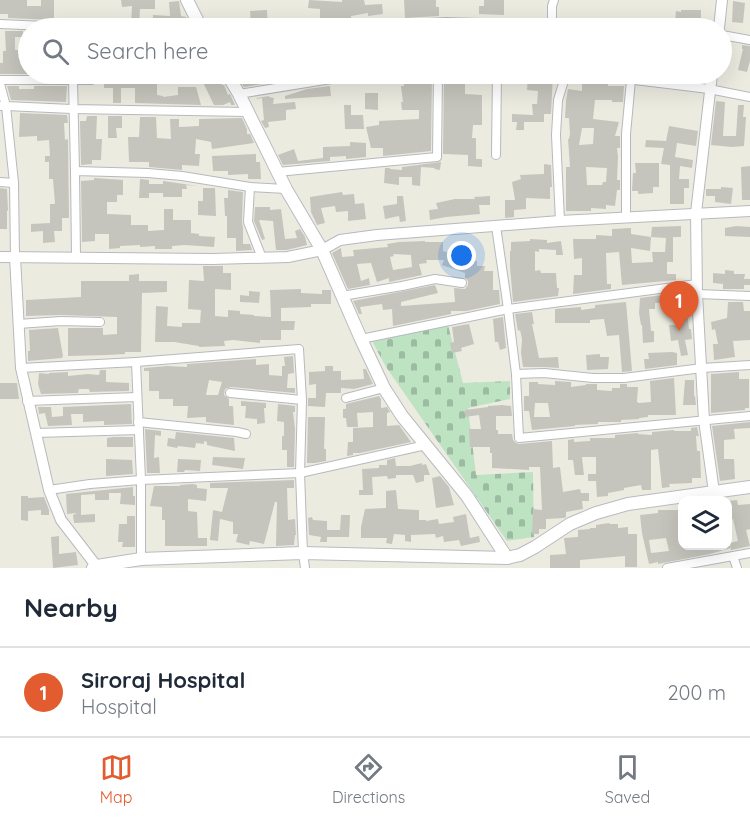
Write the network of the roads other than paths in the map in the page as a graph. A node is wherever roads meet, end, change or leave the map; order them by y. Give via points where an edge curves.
1 (187, 0) edge
2 (554, 0) edge
3 (722, 0) edge
4 (196, 18) edge
5 (552, 18) edge
6 (720, 18) edge
7 (0, 24) edge
8 (18, 25) edge
9 (732, 37) edge
10 (750, 40) edge
11 (0, 80) edge
12 (18, 80) edge
13 (0, 84) edge
14 (73, 84) edge
15 (232, 84) edge
16 (300, 84) edge
17 (438, 84) edge
18 (497, 84) edge
19 (563, 84) edge
20 (631, 84) edge
21 (666, 84) edge
22 (711, 84) edge
23 (710, 89) junction
24 (238, 94) junction
25 (750, 97) edge
26 (3, 106) edge
27 (72, 109) junction
28 (247, 112) junction
29 (496, 155) dead end
30 (75, 171) junction
31 (278, 172) junction
32 (0, 182) edge
33 (14, 183) junction
34 (250, 187) junction
35 (286, 189) junction
36 (750, 211) edge
37 (696, 213) junction
38 (626, 218) junction
39 (560, 221) junction
40 (496, 226) junction
41 (322, 250) junction
42 (0, 257) edge
43 (15, 257) junction
44 (76, 257) junction
45 (262, 258) junction
46 (462, 283) dead end
47 (697, 289) junction
48 (342, 296) junction
49 (750, 297) edge
50 (508, 309) junction
51 (100, 322) dead end
52 (18, 324) junction
53 (361, 339) junction
54 (136, 362) junction
55 (750, 364) edge
56 (21, 368) junction
57 (702, 368) junction
58 (516, 374) junction
59 (384, 388) junction
60 (230, 393) dead end
61 (137, 397) junction
62 (346, 398) dead end
63 (302, 400) junction
64 (27, 401) junction
65 (750, 416) edge
66 (704, 420) junction
67 (138, 426) junction
68 (36, 433) junction
69 (246, 434) dead end
70 (426, 445) junction
71 (300, 473) junction
72 (141, 480) junction
73 (750, 487) edge
74 (50, 490) junction
75 (714, 492) junction
76 (303, 553) junction
77 (750, 553) edge
78 (733, 556) junction
79 (141, 559) junction
80 (509, 563) edge
81 (96, 567) edge
82 (305, 568) edge
83 (668, 568) edge
84 (737, 568) edge

1 - 4 main road
2 - 5 street
3 - 6 street
7 - 8 street
9 - 10 street
11 - 12 street
13 - 26 street
14 - 27 street
15 - 24 main road
16 - 24 street
17 - 31 street via 437,157
18 - 29 street
19 - 39 street via 556,135
20 - 38 street
21 - 23 street
22 - 23 street
23 - 25 street
23 - 37 street
24 - 28 main road
26 - 27 street
26 - 33 street
27 - 28 street
27 - 30 street
28 - 31 main road
30 - 34 street via 182,176
30 - 44 street
31 - 35 main road
32 - 33 street
33 - 43 street
34 - 35 street
34 - 45 street via 248,222
35 - 41 main road
36 - 37 street
37 - 38 street
37 - 47 street
38 - 39 street
39 - 40 street
40 - 41 street via 340,240
40 - 50 street
41 - 45 street
41 - 48 main road
42 - 43 street
43 - 44 street
43 - 52 street
44 - 45 street
46 - 48 street via 435,279
47 - 49 street
47 - 50 street
47 - 57 street
48 - 53 main road
50 - 53 street
50 - 58 street
51 - 52 street
52 - 56 street
53 - 59 main road
54 - 56 street
54 - 61 street
54 - 63 street via 299,349
55 - 57 street
56 - 64 street
57 - 58 street via 624,378
57 - 66 street
58 - 66 street via 519,438
59 - 62 street
59 - 70 main road
60 - 63 street
61 - 64 street
61 - 67 street
63 - 71 street
64 - 68 street
65 - 66 street
66 - 75 street
67 - 68 street
67 - 69 street
67 - 72 street
68 - 74 street
70 - 71 street
70 - 80 main road via 467,496
71 - 72 street
71 - 76 street
72 - 74 street
72 - 79 street
73 - 75 main road
74 - 81 street via 60,520
75 - 80 main road via 628,504 596,513 570,524
76 - 79 main road
76 - 80 main road
76 - 82 street
77 - 78 street
78 - 83 street
78 - 84 street
79 - 81 main road

